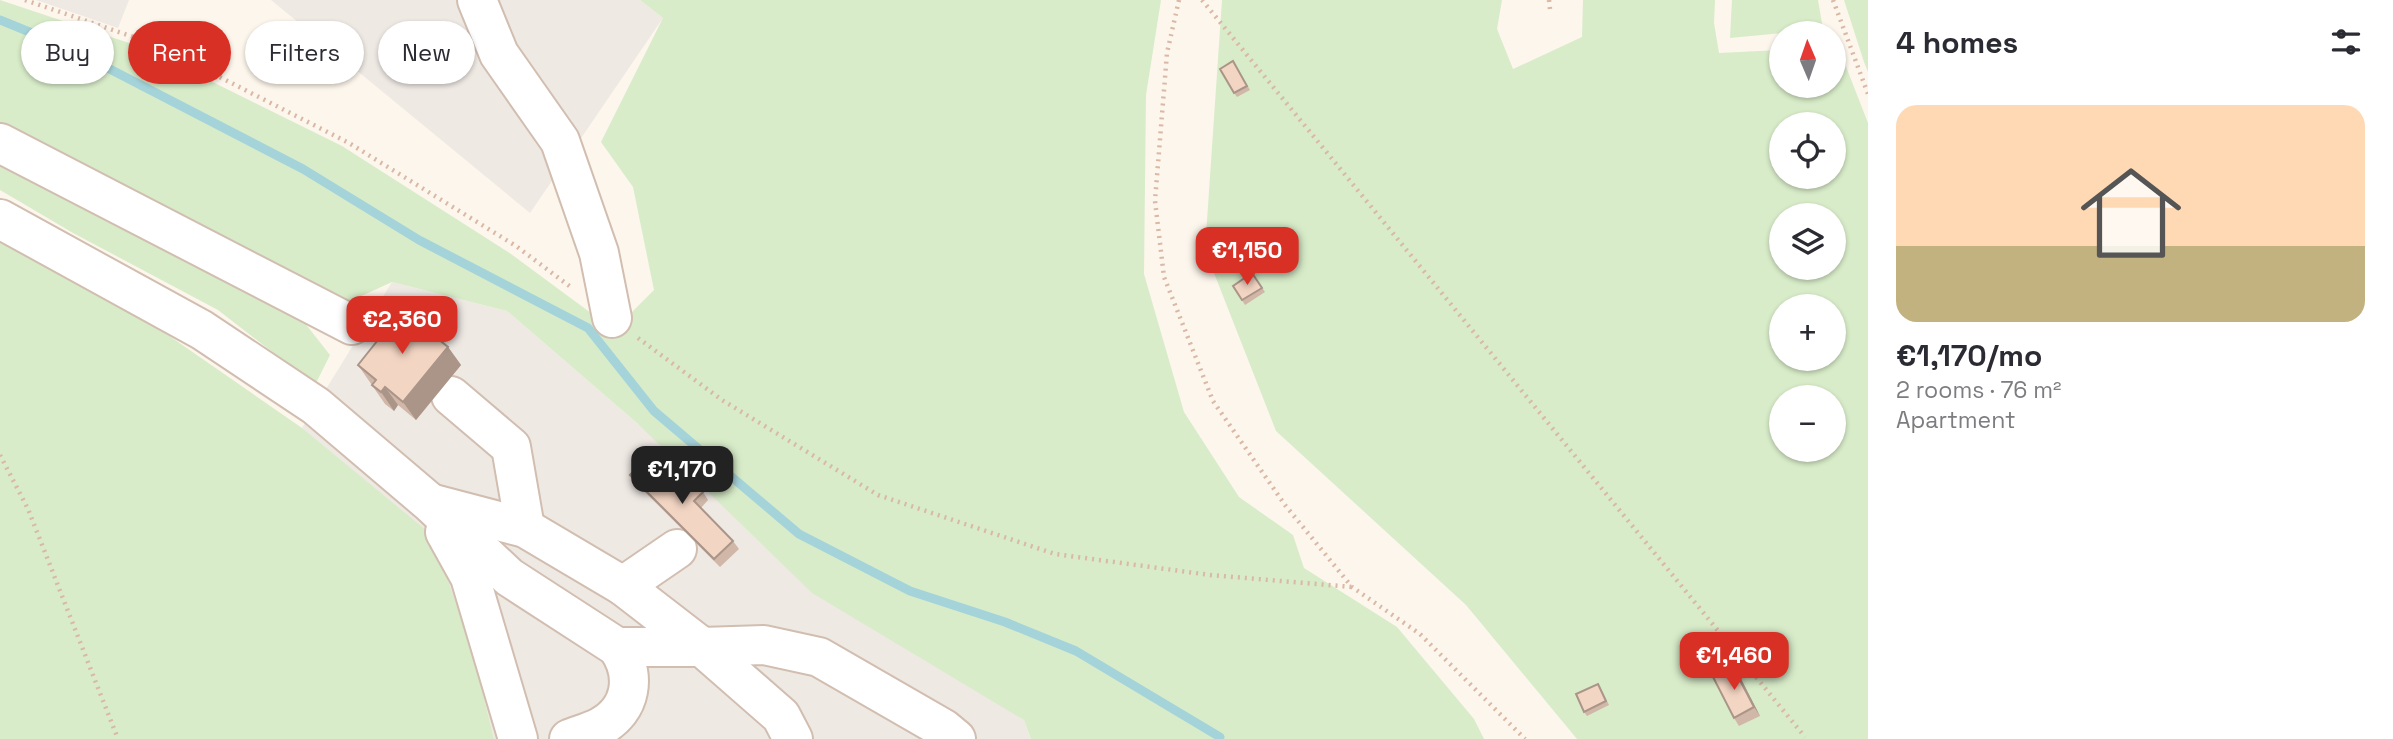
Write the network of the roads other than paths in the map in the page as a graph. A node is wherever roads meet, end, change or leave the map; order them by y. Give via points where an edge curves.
1 (477, 0) edge
2 (0, 143) edge
3 (0, 219) edge
4 (611, 318) road end
5 (352, 325) dead end
6 (451, 396) dead end
7 (429, 502) junction
8 (526, 528) junction
9 (677, 549) dead end
10 (624, 586) junction
11 (617, 647) junction
12 (702, 647) junction
13 (518, 739) edge
14 (569, 739) edge
15 (793, 739) edge
16 (956, 739) edge

1 - 4 lane via 499,54 560,141 599,253
2 - 5 lane
3 - 7 lane via 202,330 304,398
6 - 8 lane via 510,447
7 - 8 lane
7 - 11 lane via 509,577
7 - 13 lane via 470,577
8 - 10 lane
9 - 10 lane
10 - 12 lane
11 - 12 lane
11 - 14 lane via 626,660 631,682 623,706 602,726
12 - 15 lane via 780,716
12 - 16 lane via 764,645 819,657

